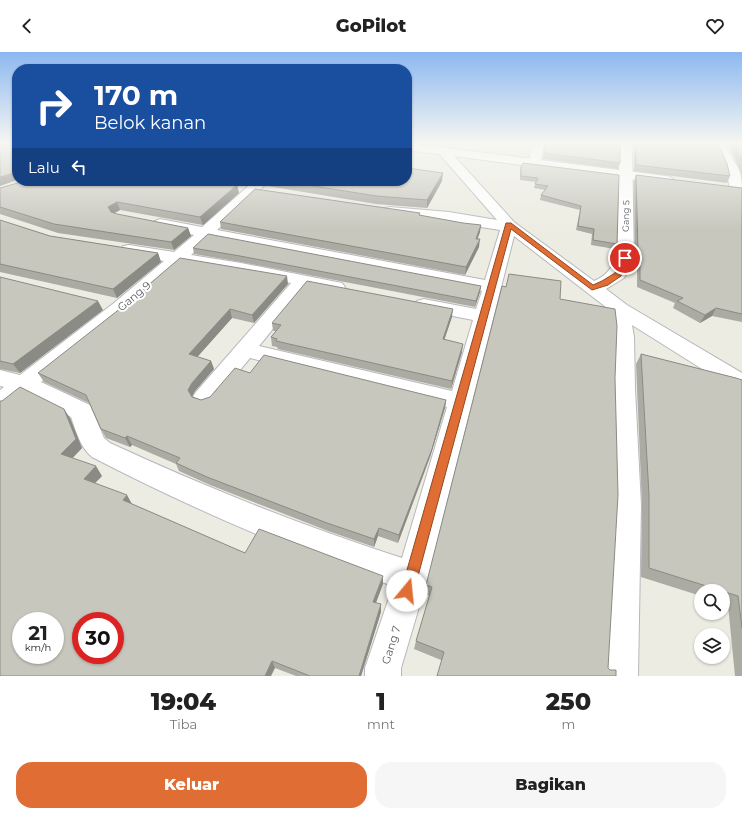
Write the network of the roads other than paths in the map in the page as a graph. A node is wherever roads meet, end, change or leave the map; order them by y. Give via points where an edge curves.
1 (462, 172) edge
2 (607, 172) edge
3 (733, 172) edge
4 (627, 175) junction
5 (445, 176) dead end
6 (468, 179) junction
7 (680, 182) edge
8 (256, 188) edge
9 (735, 189) edge
10 (376, 209) edge
11 (143, 220) edge
12 (508, 226) junction
13 (204, 233) junction
14 (113, 248) edge
15 (178, 258) junction
16 (302, 280) junction
17 (491, 287) junction
18 (592, 288) junction
19 (352, 290) edge
20 (99, 301) edge
21 (406, 302) edge
22 (121, 307) junction
23 (620, 309) junction
24 (483, 316) junction
25 (245, 350) junction
26 (12, 381) edge
27 (742, 383) edge
28 (204, 398) edge
29 (460, 402) junction
30 (0, 403) edge
31 (412, 577) junction
32 (382, 676) edge
33 (620, 676) edge

1 - 6 street
2 - 4 street
3 - 9 street
4 - 7 street
4 - 18 street, Gang 5 via 625,258 618,274
5 - 6 street
6 - 12 street
8 - 13 street, Gang 9
10 - 12 street
11 - 13 street
12 - 17 street, Gang 7
12 - 18 street
13 - 15 street, Gang 9
13 - 17 street
14 - 15 street
15 - 16 street
15 - 22 street, Gang 9
16 - 19 street
16 - 25 street
17 - 24 street, Gang 7
18 - 23 street
20 - 22 street
21 - 24 street
22 - 26 street, Gang 9
23 - 27 street
23 - 33 street via 624,337 627,505
24 - 29 street, Gang 7
25 - 28 street
25 - 29 street
26 - 30 street, Gang 9
26 - 31 street via 81,411 94,444 160,479 279,530
29 - 31 street, Gang 7
31 - 32 street, Gang 7

